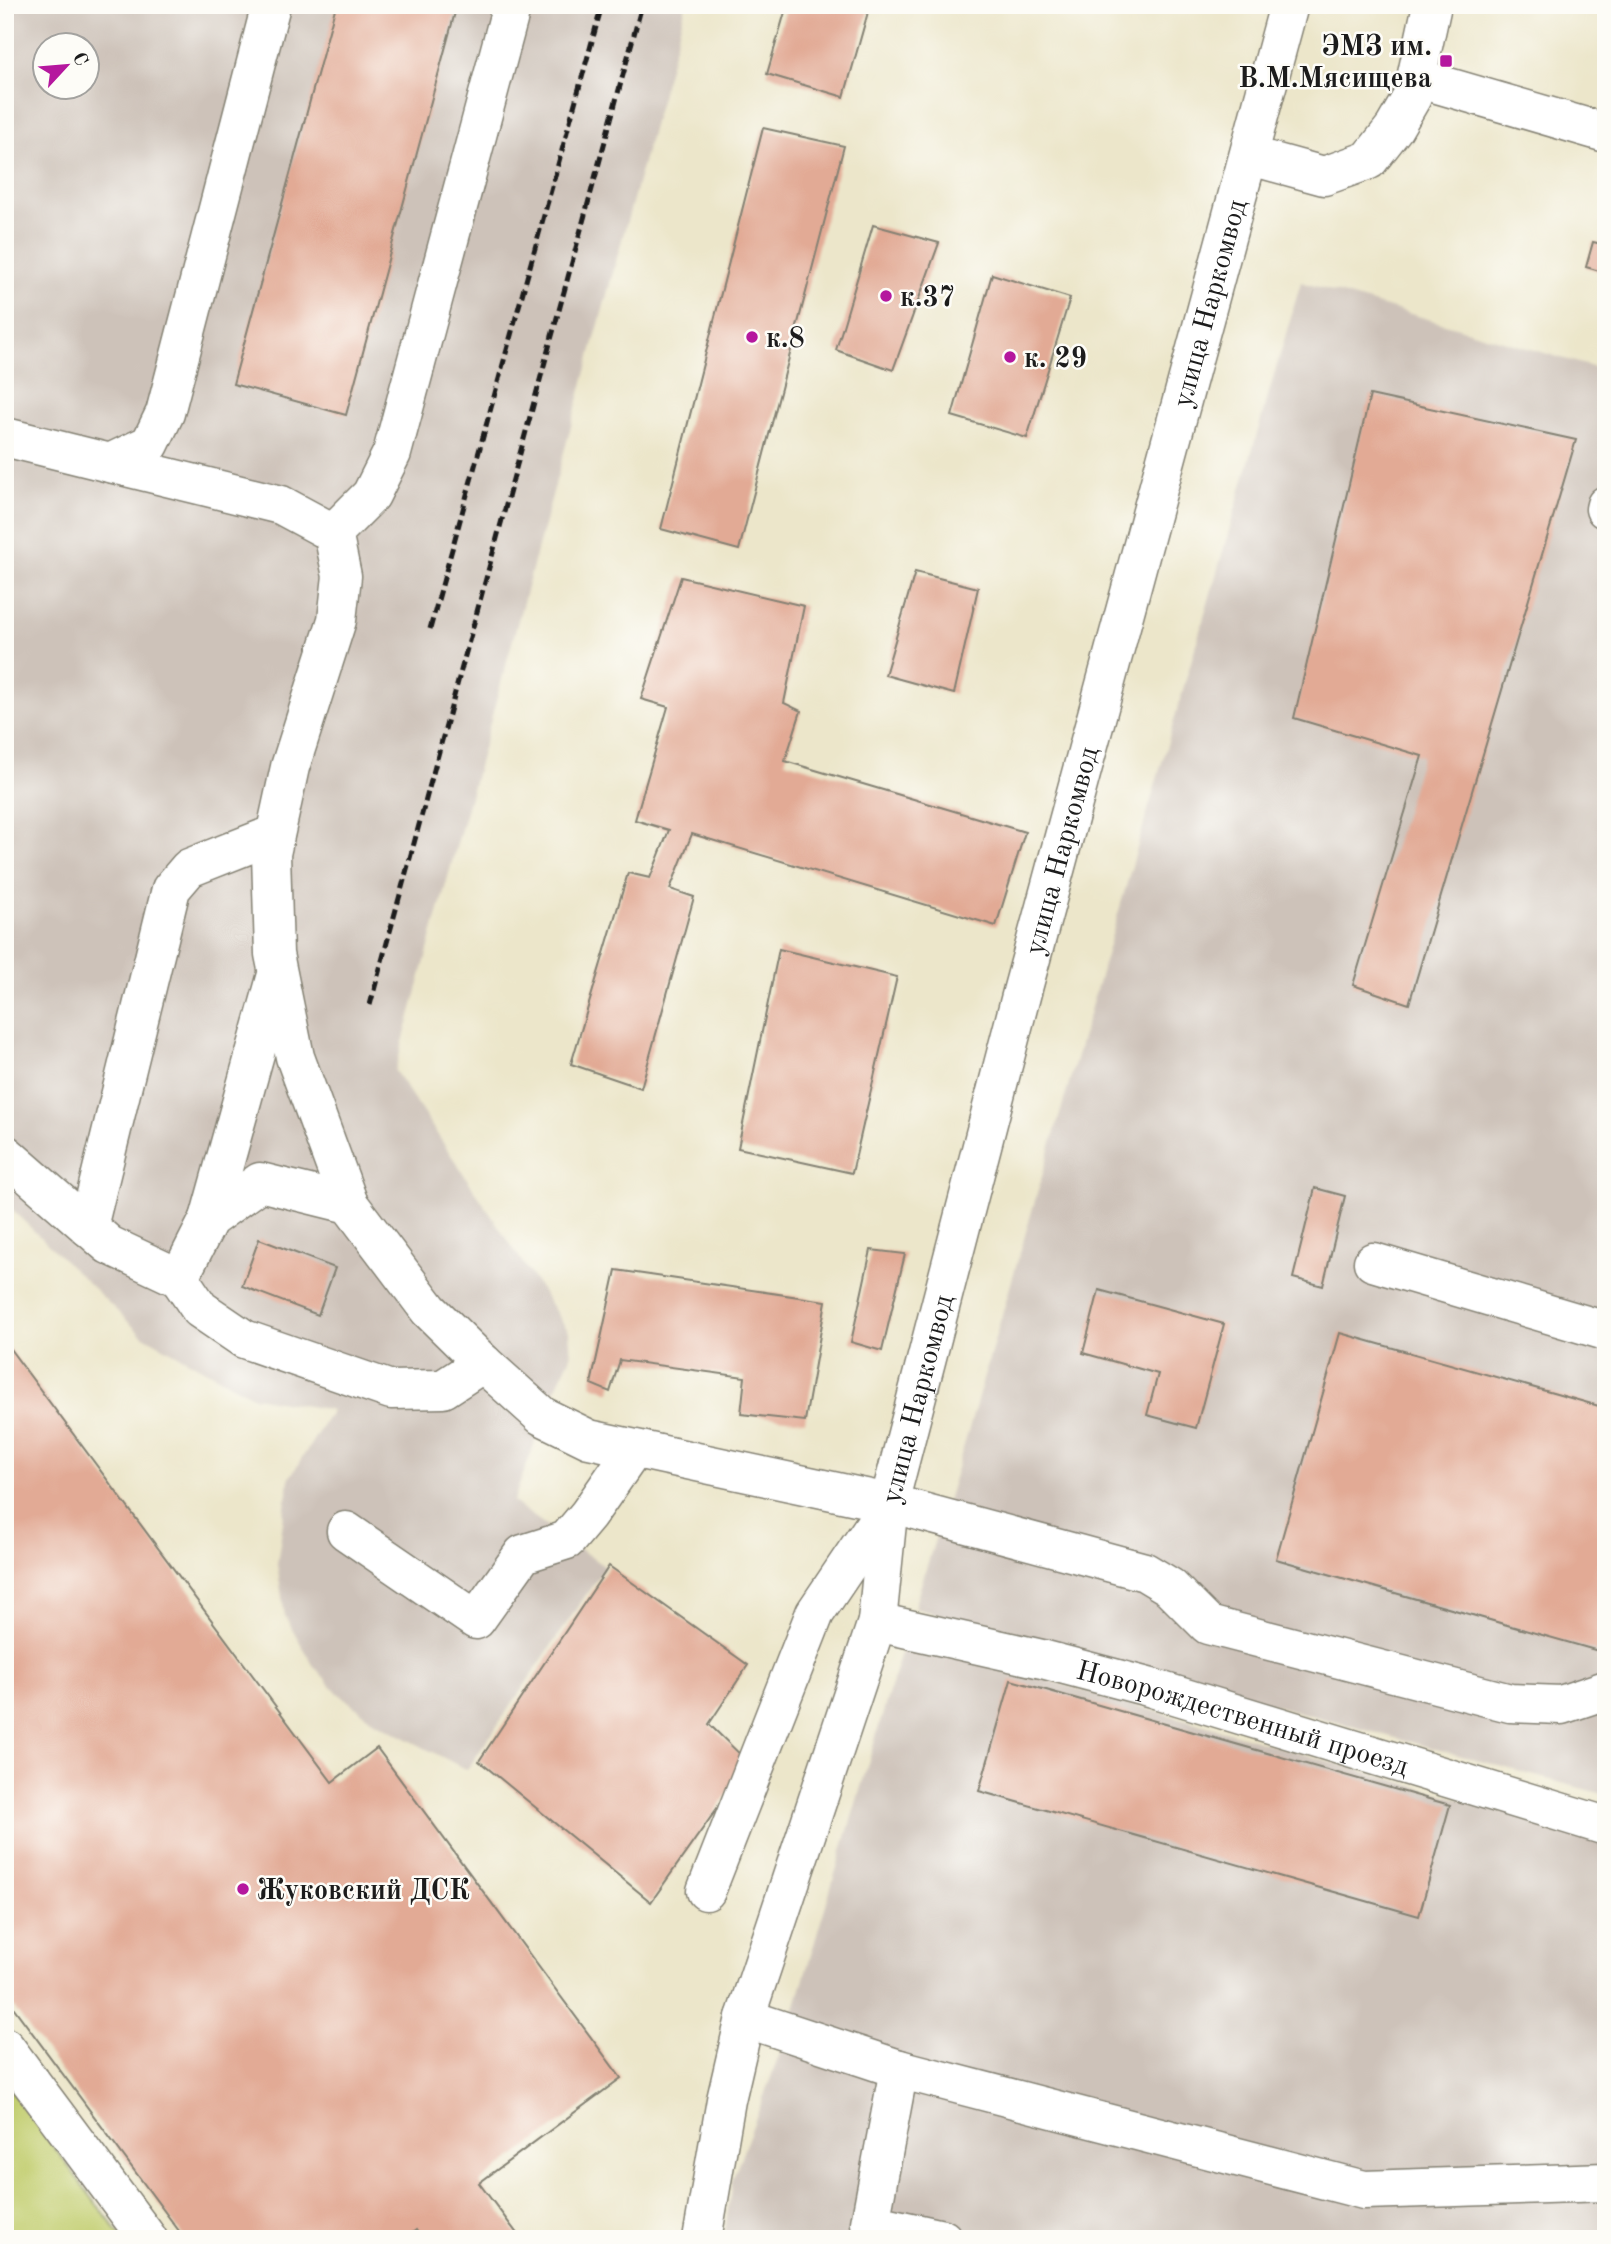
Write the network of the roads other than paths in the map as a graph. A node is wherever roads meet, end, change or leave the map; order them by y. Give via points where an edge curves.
1 (271, 5) edge
2 (512, 5) edge
3 (1289, 5) edge
4 (1432, 5) edge
5 (1417, 78) junction
6 (1606, 133) edge
7 (1251, 156) junction
8 (5, 437) edge
9 (110, 463) junction
10 (333, 533) junction
11 (275, 834) junction
12 (278, 970) junction
13 (5, 1154) edge
14 (349, 1204) junction
15 (209, 1219) junction
16 (88, 1227) junction
17 (1373, 1262) dead end
18 (179, 1278) junction
19 (1606, 1331) edge
20 (483, 1363) junction
21 (634, 1449) junction
22 (889, 1503) junction
23 (346, 1531) dead end
24 (877, 1622) junction
25 (1606, 1690) edge
26 (1606, 1826) edge
27 (706, 1891) dead end
28 (745, 2018) junction
29 (5, 2047) edge
30 (899, 2068) junction
31 (1606, 2182) edge
32 (148, 2239) edge
33 (702, 2239) edge
34 (943, 2239) edge

1 - 9 street via 165,414 150,444
2 - 10 street via 392,453 371,495
3 - 7 street, улица Наркомвод
4 - 5 street
5 - 6 street
5 - 7 street via 1394,128 1369,160 1324,176
7 - 22 street, улица Наркомвод via 1022,992
8 - 9 street
9 - 10 street via 281,505
10 - 11 street via 342,576 337,620 290,767
11 - 12 street via 271,854
11 - 16 street via 189,868 171,889
12 - 14 street via 295,1057
12 - 15 street
13 - 16 street
14 - 15 street via 260,1182
14 - 20 street via 429,1310
15 - 18 street
16 - 18 street via 109,1245
17 - 19 street
18 - 20 street via 200,1309 244,1339 391,1390 443,1389
20 - 21 street via 542,1416 589,1439
21 - 22 street
21 - 23 street via 567,1540 523,1554 476,1620
22 - 24 street, улица Наркомвод
22 - 25 street via 1144,1573 1170,1587 1208,1625 1510,1703 1561,1705
22 - 27 street via 815,1613
24 - 26 street, Новорождественный проезд via 1152,1688
24 - 28 street, улица Наркомвод via 880,1664
28 - 30 street
28 - 33 street, улица Наркомвод
29 - 32 street
30 - 31 street via 1364,2190
30 - 34 street via 870,2223

